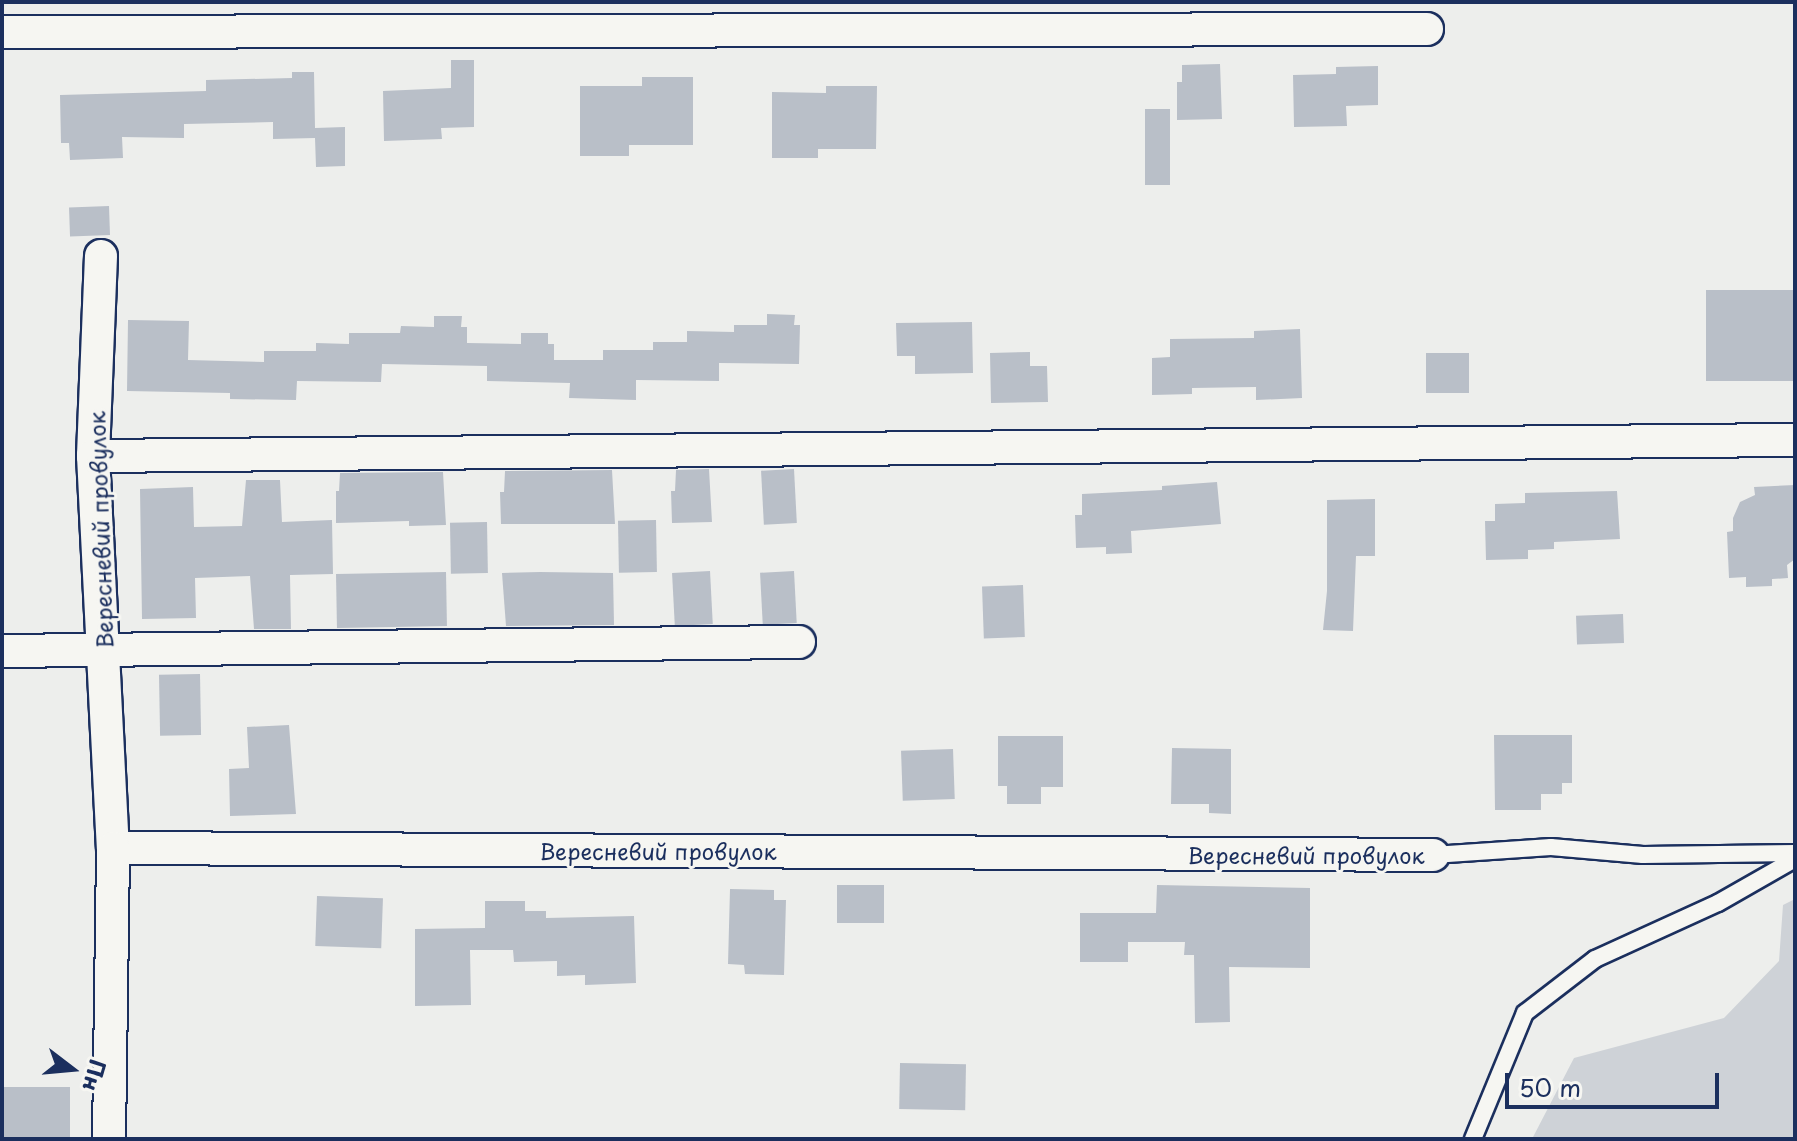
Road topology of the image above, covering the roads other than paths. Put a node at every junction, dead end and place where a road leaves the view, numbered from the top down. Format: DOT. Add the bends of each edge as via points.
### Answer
graph roads {
  1 [pos="1427,29"];
  2 [pos="2,32"];
  3 [pos="101,256"];
  4 [pos="1795,440"];
  5 [pos="93,456"];
  6 [pos="799,642"];
  7 [pos="105,650"];
  8 [pos="2,651"];
  9 [pos="113,848"];
  10 [pos="1795,853"];
  11 [pos="1433,855"];
  12 [pos="1795,859"];
  13 [pos="109,1139"];
  14 [pos="1473,1139"];
  1 -- 2 [label="street"];
  3 -- 5 [label="street, Вересневий провулок"];
  4 -- 5 [label="street"];
  5 -- 7 [label="street, Вересневий провулок"];
  6 -- 7 [label="street"];
  7 -- 8 [label="street"];
  7 -- 9 [label="street, Вересневий провулок"];
  9 -- 11 [label="street, Вересневий провулок"];
  9 -- 13 [label="street"];
  10 -- 11 [label="lane, Вересневий провулок" via="1643,855 1551,847"];
  12 -- 14 [label="lane" via="1718,903 1595,959 1525,1013"];
}
